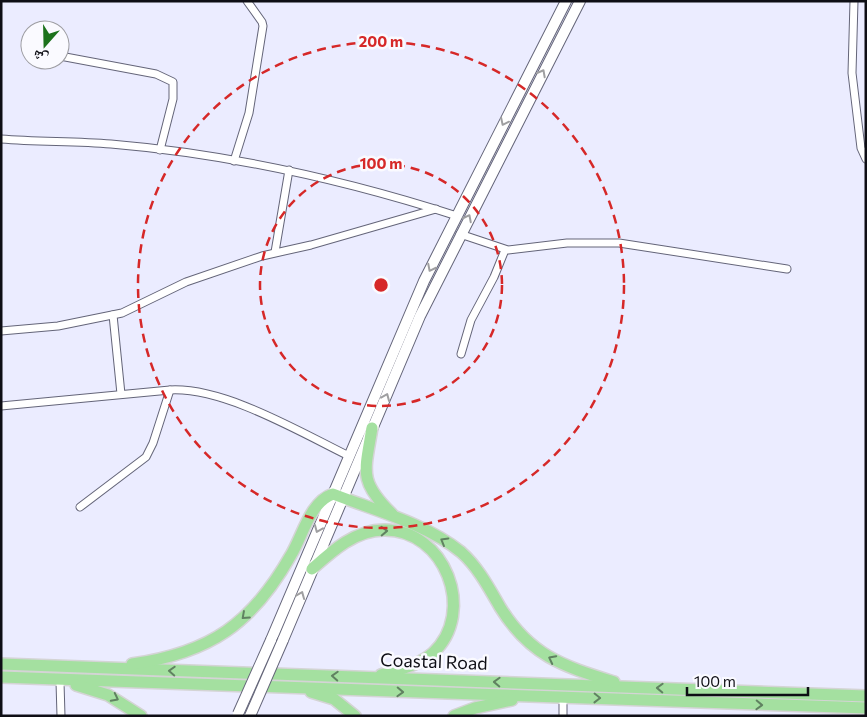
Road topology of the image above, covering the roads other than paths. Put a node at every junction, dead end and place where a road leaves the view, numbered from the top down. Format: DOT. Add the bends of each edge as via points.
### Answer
graph roads {
  1 [pos="247,1"];
  2 [pos="566,1"];
  3 [pos="580,1"];
  4 [pos="854,1"];
  5 [pos="70,58"];
  6 [pos="1,139"];
  7 [pos="160,150"];
  8 [pos="866,159"];
  9 [pos="234,161"];
  10 [pos="289,170"];
  11 [pos="436,209"];
  12 [pos="457,216"];
  13 [pos="460,234"];
  14 [pos="506,250"];
  15 [pos="275,252"];
  16 [pos="787,269"];
  17 [pos="113,315"];
  18 [pos="1,332"];
  19 [pos="461,354"];
  20 [pos="170,390"];
  21 [pos="122,394"];
  22 [pos="1,406"];
  23 [pos="372,428"];
  24 [pos="350,456"];
  25 [pos="338,496"];
  26 [pos="80,507"];
  27 [pos="395,517"];
  28 [pos="312,569"];
  29 [pos="1,664"];
  30 [pos="102,667"];
  31 [pos="1,677"];
  32 [pos="373,678"];
  33 [pos="56,680"];
  34 [pos="284,686"];
  35 [pos="631,687"];
  36 [pos="530,696"];
  37 [pos="866,696"];
  38 [pos="563,698"];
  39 [pos="866,708"];
  40 [pos="238,715"];
  41 [pos="60,716"];
  42 [pos="141,716"];
  43 [pos="250,716"];
  44 [pos="355,716"];
  45 [pos="454,716"];
  46 [pos="563,716"];
  1 -- 9 [label="street" via="263,26 249,113"];
  2 -- 12 [label="main road, one-way"];
  13 -- 3 [label="main road, one-way"];
  4 -- 8 [label="street" via="852,73 861,148"];
  5 -- 7 [label="street" via="156,74 172,82 173,99"];
  6 -- 7 [label="street" via="110,144"];
  7 -- 9 [label="street"];
  9 -- 10 [label="street"];
  10 -- 11 [label="street"];
  10 -- 15 [label="street"];
  11 -- 12 [label="street"];
  11 -- 15 [label="street" via="311,245"];
  12 -- 24 [label="main road, one-way" via="418,296"];
  13 -- 14 [label="street"];
  23 -- 13 [label="main road, one-way"];
  14 -- 16 [label="street" via="567,243 620,243"];
  14 -- 19 [label="street" via="471,320"];
  15 -- 17 [label="street" via="186,282 146,303"];
  17 -- 18 [label="street" via="58,326"];
  17 -- 21 [label="street"];
  20 -- 21 [label="street"];
  20 -- 24 [label="street" via="195,390 246,407"];
  20 -- 26 [label="street" via="146,457"];
  21 -- 22 [label="street"];
  23 -- 25 [label="main road"];
  23 -- 27 [label="highway" via="365,478 379,502"];
  24 -- 25 [label="main road"];
  25 -- 27 [label="highway"];
  25 -- 28 [label="main road"];
  25 -- 30 [label="highway, one-way" via="320,501 271,588 234,626 202,647 172,658"];
  25 -- 40 [label="main road, one-way, bridge"];
  35 -- 27 [label="highway, one-way" via="584,674 545,656 519,633 486,582 461,552"];
  28 -- 32 [label="highway, one-way" via="354,537 383,530 402,532 415,538 443,564 451,582 455,608 440,644 415,665"];
  43 -- 28 [label="main road, one-way, bridge"];
  29 -- 30 [label="highway, Coastal Road"];
  32 -- 30 [label="highway, Coastal Road, one-way"];
  31 -- 33 [label="highway, Coastal Road"];
  35 -- 32 [label="highway, Coastal Road, one-way"];
  33 -- 34 [label="highway, Coastal Road"];
  33 -- 41 [label="street"];
  33 -- 42 [label="highway, one-way" via="108,694"];
  34 -- 36 [label="highway, Coastal Road, one-way"];
  34 -- 44 [label="highway" via="334,699"];
  37 -- 35 [label="highway, Coastal Road, one-way"];
  36 -- 38 [label="highway, Coastal Road"];
  36 -- 45 [label="highway"];
  38 -- 39 [label="highway, Coastal Road, one-way"];
  38 -- 46 [label="street"];
}
